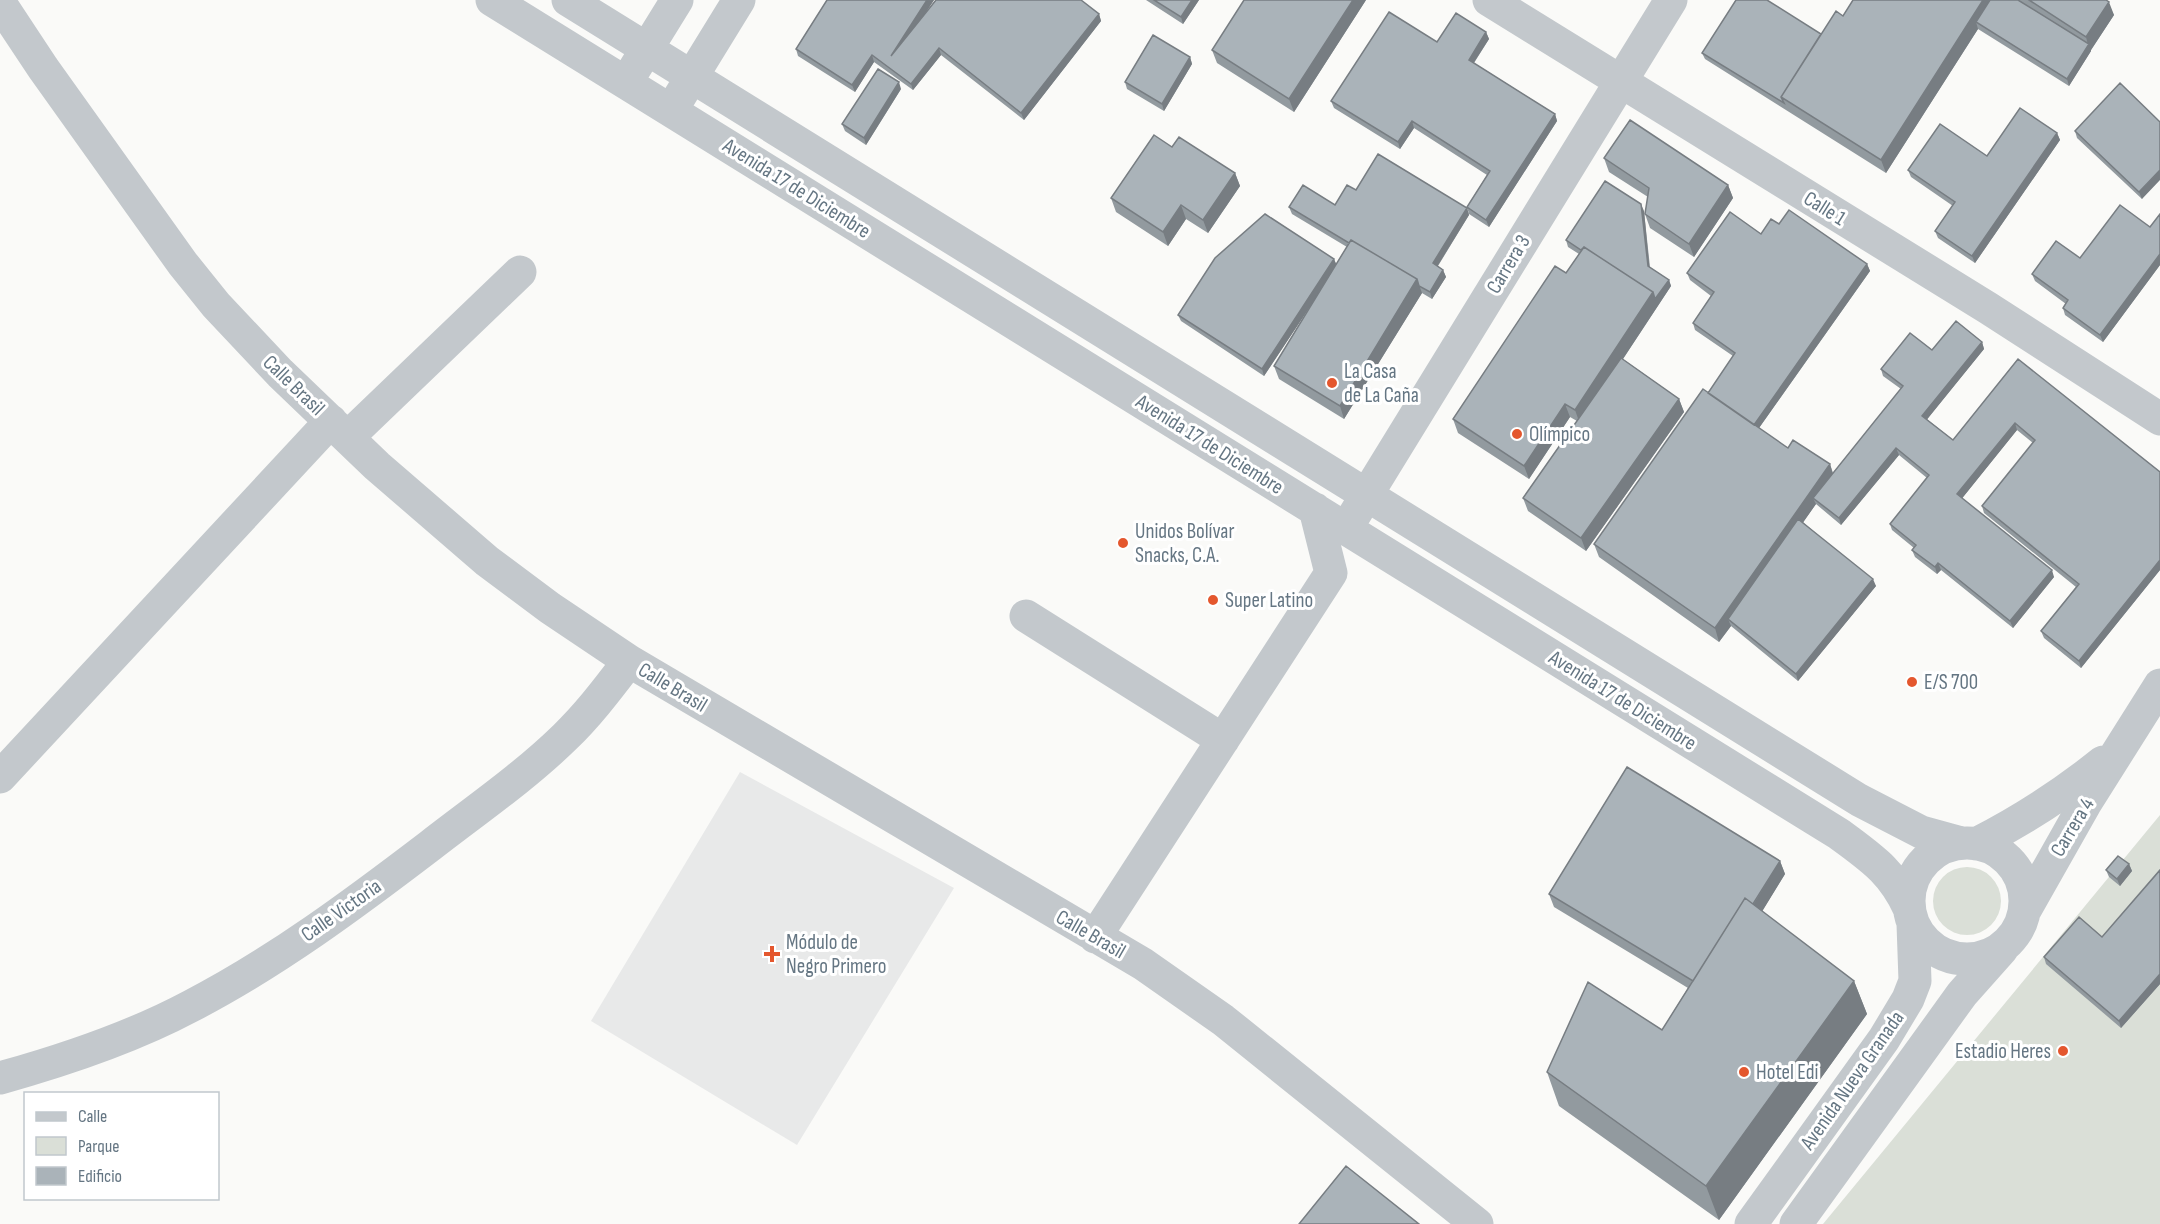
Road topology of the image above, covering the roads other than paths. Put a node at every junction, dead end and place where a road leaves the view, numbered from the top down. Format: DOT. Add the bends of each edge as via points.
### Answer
graph roads {
  1 [pos="492,0"];
  2 [pos="568,0"];
  3 [pos="677,0"];
  4 [pos="739,0"];
  5 [pos="1489,0"];
  6 [pos="1671,0"];
  7 [pos="0,3"];
  8 [pos="647,49"];
  9 [pos="692,77"];
  10 [pos="1621,82"];
  11 [pos="626,83"];
  12 [pos="671,111"];
  13 [pos="520,272"];
  14 [pos="2160,419"];
  15 [pos="339,429"];
  16 [pos="1367,495"];
  17 [pos="1315,509"];
  18 [pos="1346,529"];
  19 [pos="1026,616"];
  20 [pos="629,661"];
  21 [pos="2160,685"];
  22 [pos="2160,717"];
  23 [pos="1223,740"];
  24 [pos="2121,746"];
  25 [pos="0,777"];
  26 [pos="1968,844"];
  27 [pos="2025,910"];
  28 [pos="1911,916"];
  29 [pos="1095,936"];
  30 [pos="2002,949"];
  31 [pos="7,1067"];
  32 [pos="1477,1224"];
  33 [pos="1751,1224"];
  34 [pos="1796,1224"];
  1 -- 11 [label="street, Avenida 17 de Diciembre"];
  2 -- 8 [label="street, Avenida 17 de Diciembre"];
  3 -- 8 [label="street"];
  4 -- 9 [label="street"];
  5 -- 10 [label="street, Calle 1"];
  6 -- 10 [label="street, Carrera 3"];
  7 -- 15 [label="street, Calle Brasil" via="183,264 280,373"];
  8 -- 9 [label="street, Avenida 17 de Diciembre"];
  8 -- 11 [label="street"];
  9 -- 12 [label="street"];
  9 -- 16 [label="street, Avenida 17 de Diciembre"];
  10 -- 14 [label="street, Calle 1"];
  10 -- 16 [label="street, Carrera 3"];
  11 -- 12 [label="street, Avenida 17 de Diciembre"];
  12 -- 17 [label="street, Avenida 17 de Diciembre"];
  13 -- 15 [label="street"];
  15 -- 20 [label="street, Calle Brasil" via="487,561"];
  15 -- 25 [label="street"];
  16 -- 18 [label="street, Carrera 3"];
  16 -- 26 [label="street, Avenida 17 de Diciembre" via="1859,800 1913,829"];
  17 -- 18 [label="street, Avenida 17 de Diciembre"];
  17 -- 23 [label="street" via="1331,573"];
  18 -- 28 [label="street, Avenida 17 de Diciembre" via="1839,834 1889,873"];
  19 -- 23 [label="street"];
  20 -- 29 [label="street, Calle Brasil"];
  20 -- 31 [label="street, Calle Victoria" via="565,738 372,890 281,952 188,1008 120,1038 56,1062"];
  21 -- 24 [label="street, Carrera 4"];
  22 -- 24 [label="street"];
  23 -- 29 [label="street"];
  24 -- 26 [label="street, Carrera 4" via="2055,798 2005,829"];
  24 -- 27 [label="street, Carrera 4"];
  26 -- 27 [label="street" via="1991,847 2014,866 2026,894"];
  26 -- 28 [label="street" via="1946,847 1921,865 1909,893"];
  27 -- 30 [label="street" via="2013,938"];
  28 -- 30 [label="street" via="1920,937 1944,955 1974,960"];
  28 -- 33 [label="street, Avenida Nueva Granada" via="1915,981 1908,999 1884,1039"];
  29 -- 32 [label="street, Calle Brasil" via="1223,1020"];
  30 -- 34 [label="street, Avenida Nueva Granada" via="1962,994"];
}
